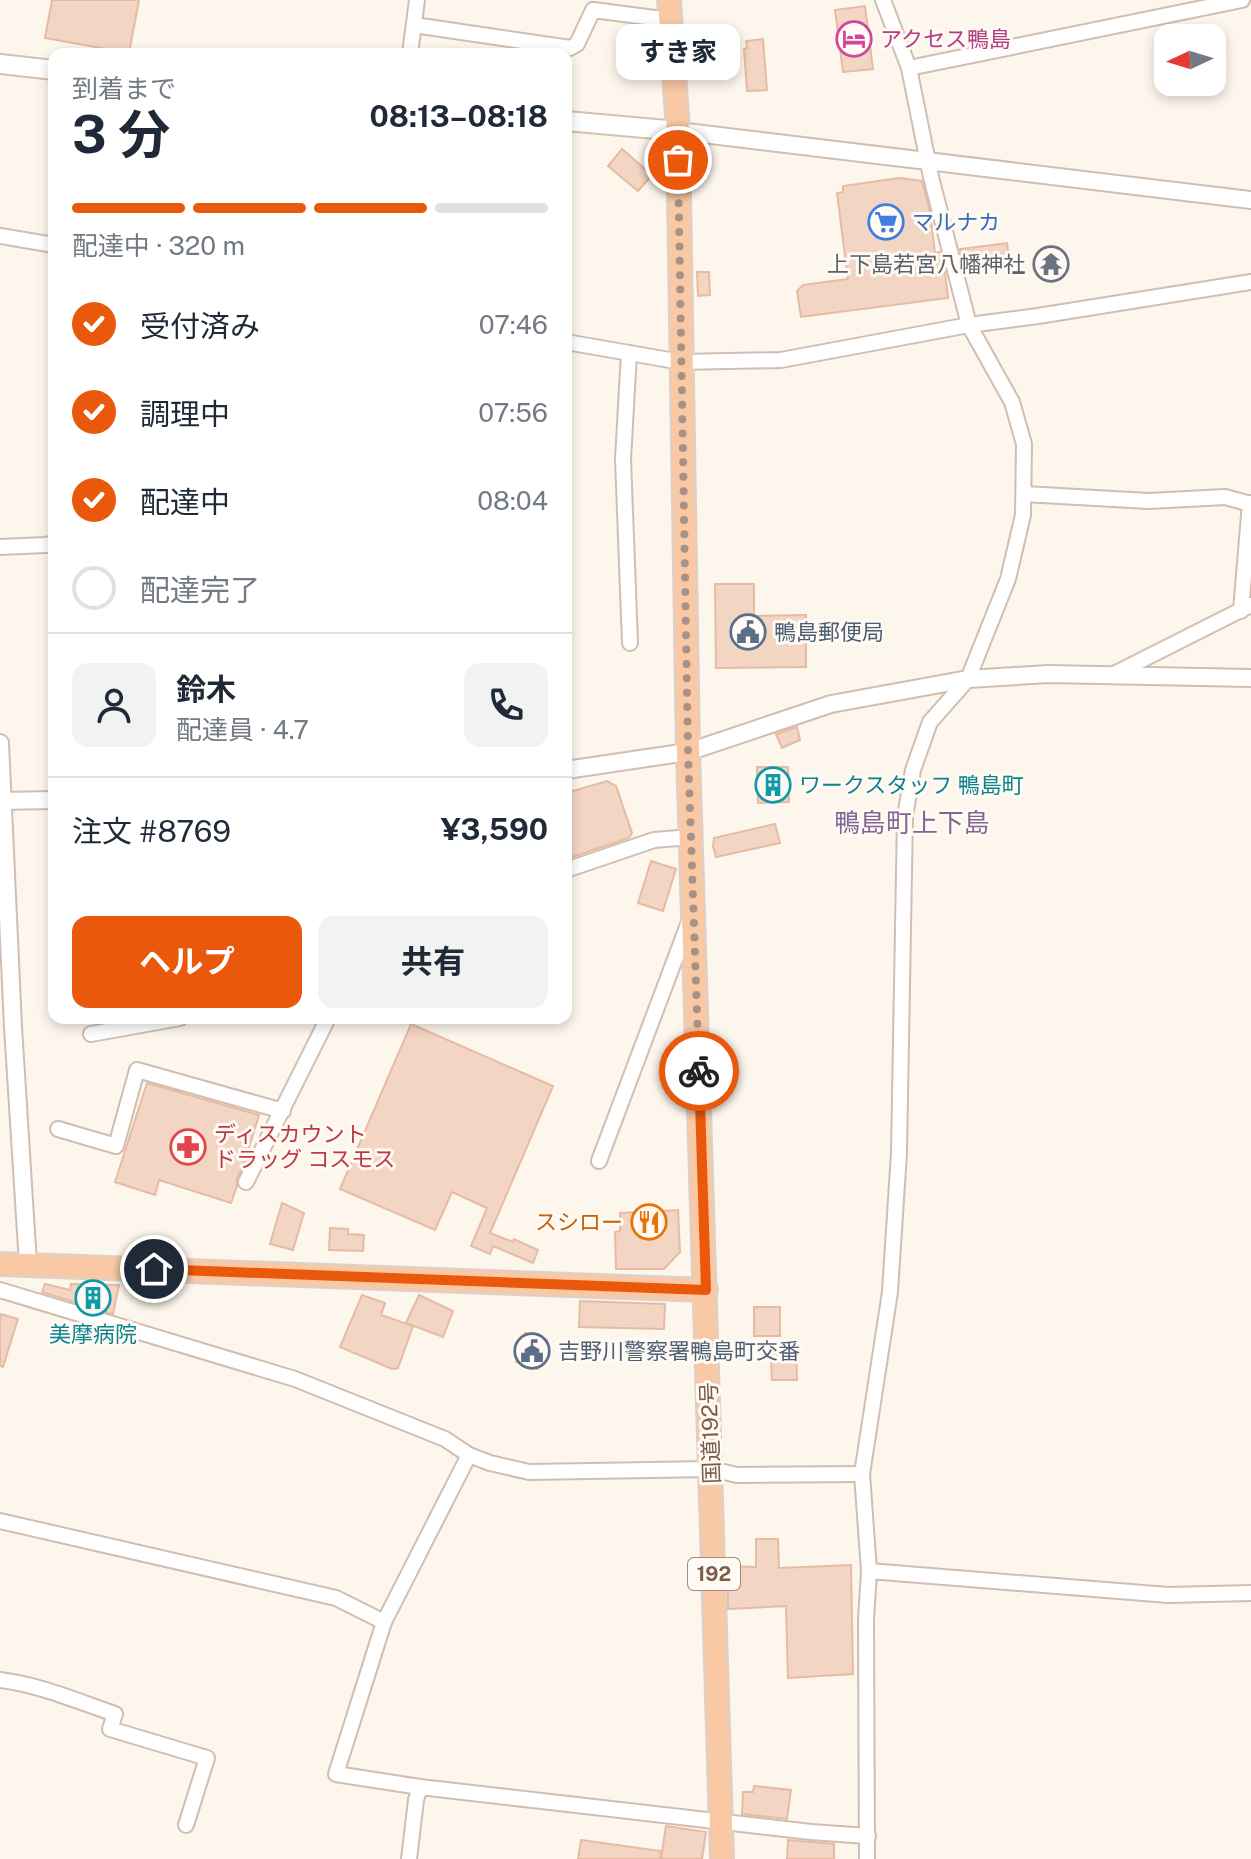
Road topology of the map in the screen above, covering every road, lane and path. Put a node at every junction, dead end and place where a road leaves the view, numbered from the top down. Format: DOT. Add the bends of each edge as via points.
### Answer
graph roads {
  1 [pos="417,0"];
  2 [pos="883,0"];
  3 [pos="1242,0"];
  4 [pos="669,10"];
  5 [pos="414,25"];
  6 [pos="411,48"];
  7 [pos="0,64"];
  8 [pos="909,68"];
  9 [pos="48,69"];
  10 [pos="572,122"];
  11 [pos="678,131"];
  12 [pos="928,161"];
  13 [pos="1251,200"];
  14 [pos="0,236"];
  15 [pos="48,244"];
  16 [pos="1251,282"];
  17 [pos="969,325"];
  18 [pos="572,343"];
  19 [pos="629,353"];
  20 [pos="681,362"];
  21 [pos="1024,494"];
  22 [pos="1250,503"];
  23 [pos="48,544"];
  24 [pos="0,547"];
  25 [pos="1246,608"];
  26 [pos="630,643"];
  27 [pos="1111,675"];
  28 [pos="1251,678"];
  29 [pos="968,679"];
  30 [pos="0,743"];
  31 [pos="688,752"];
  32 [pos="572,769"];
  33 [pos="48,800"];
  34 [pos="2,801"];
  35 [pos="691,837"];
  36 [pos="572,868"];
  37 [pos="694,910"];
  38 [pos="147,1024"];
  39 [pos="325,1024"];
  40 [pos="91,1034"];
  41 [pos="283,1111"];
  42 [pos="58,1129"];
  43 [pos="599,1161"];
  44 [pos="246,1182"];
  45 [pos="0,1264"];
  46 [pos="28,1264"];
  47 [pos="0,1290"];
  48 [pos="706,1290"];
  49 [pos="469,1455"];
  50 [pos="711,1469"];
  51 [pos="862,1474"];
  52 [pos="0,1521"];
  53 [pos="869,1571"];
  54 [pos="1251,1593"];
  55 [pos="384,1622"];
  56 [pos="0,1680"];
  57 [pos="420,1787"];
  58 [pos="721,1822"];
  59 [pos="186,1825"];
  60 [pos="868,1836"];
  61 [pos="409,1859"];
  62 [pos="722,1859"];
  63 [pos="867,1859"];
  1 -- 5 [label="street"];
  2 -- 8 [label="street"];
  3 -- 8 [label="street"];
  4 -- 5 [label="street" via="593,10 570,48"];
  4 -- 11 [label="highway, 国道192号 / 192"];
  5 -- 6 [label="street"];
  7 -- 9 [label="main road"];
  8 -- 12 [label="street"];
  10 -- 11 [label="main road"];
  11 -- 12 [label="street"];
  11 -- 20 [label="highway, 国道192号 / 192"];
  12 -- 13 [label="street"];
  12 -- 17 [label="street"];
  14 -- 15 [label="street"];
  16 -- 17 [label="street"];
  17 -- 20 [label="street" via="781,360"];
  17 -- 21 [label="street" via="1012,402 1024,444"];
  18 -- 19 [label="street"];
  19 -- 20 [label="street"];
  19 -- 26 [label="street" via="623,459"];
  20 -- 31 [label="highway, 国道192号 / 192"];
  21 -- 22 [label="street" via="1149,501 1225,497"];
  21 -- 29 [label="street" via="1008,579"];
  22 -- 25 [label="street"];
  23 -- 24 [label="street"];
  25 -- 27 [label="street"];
  27 -- 28 [label="street"];
  27 -- 29 [label="street"];
  29 -- 31 [label="street" via="831,704"];
  29 -- 51 [label="street" via="930,722 913,770 905,816 899,1153 890,1292"];
  30 -- 34 [label="street"];
  31 -- 32 [label="street"];
  31 -- 35 [label="highway, 国道192号 / 192"];
  33 -- 34 [label="street"];
  34 -- 46 [label="street"];
  35 -- 36 [label="street" via="654,840"];
  35 -- 37 [label="highway, 国道192号 / 192"];
  37 -- 43 [label="street"];
  37 -- 48 [label="highway, 国道192号 / 192"];
  38 -- 40 [label="street"];
  39 -- 41 [label="street"];
  41 -- 42 [label="street" via="137,1070 116,1146"];
  41 -- 44 [label="street"];
  45 -- 46 [label="highway"];
  46 -- 48 [label="highway"];
  47 -- 49 [label="street" via="295,1379 445,1439"];
  48 -- 50 [label="highway, 国道192号 / 192"];
  49 -- 50 [label="street" via="529,1472"];
  49 -- 55 [label="street"];
  50 -- 51 [label="street" via="737,1475"];
  50 -- 58 [label="highway, 国道192号 / 192"];
  51 -- 53 [label="street"];
  52 -- 55 [label="street" via="336,1598"];
  53 -- 54 [label="street" via="1168,1595"];
  53 -- 60 [label="street"];
  55 -- 57 [label="street" via="336,1774"];
  56 -- 59 [label="street" via="115,1714 110,1729 207,1758"];
  57 -- 58 [label="street"];
  57 -- 61 [label="street"];
  58 -- 60 [label="street"];
  58 -- 62 [label="highway, 国道192号 / 192"];
  60 -- 63 [label="street"];
}
